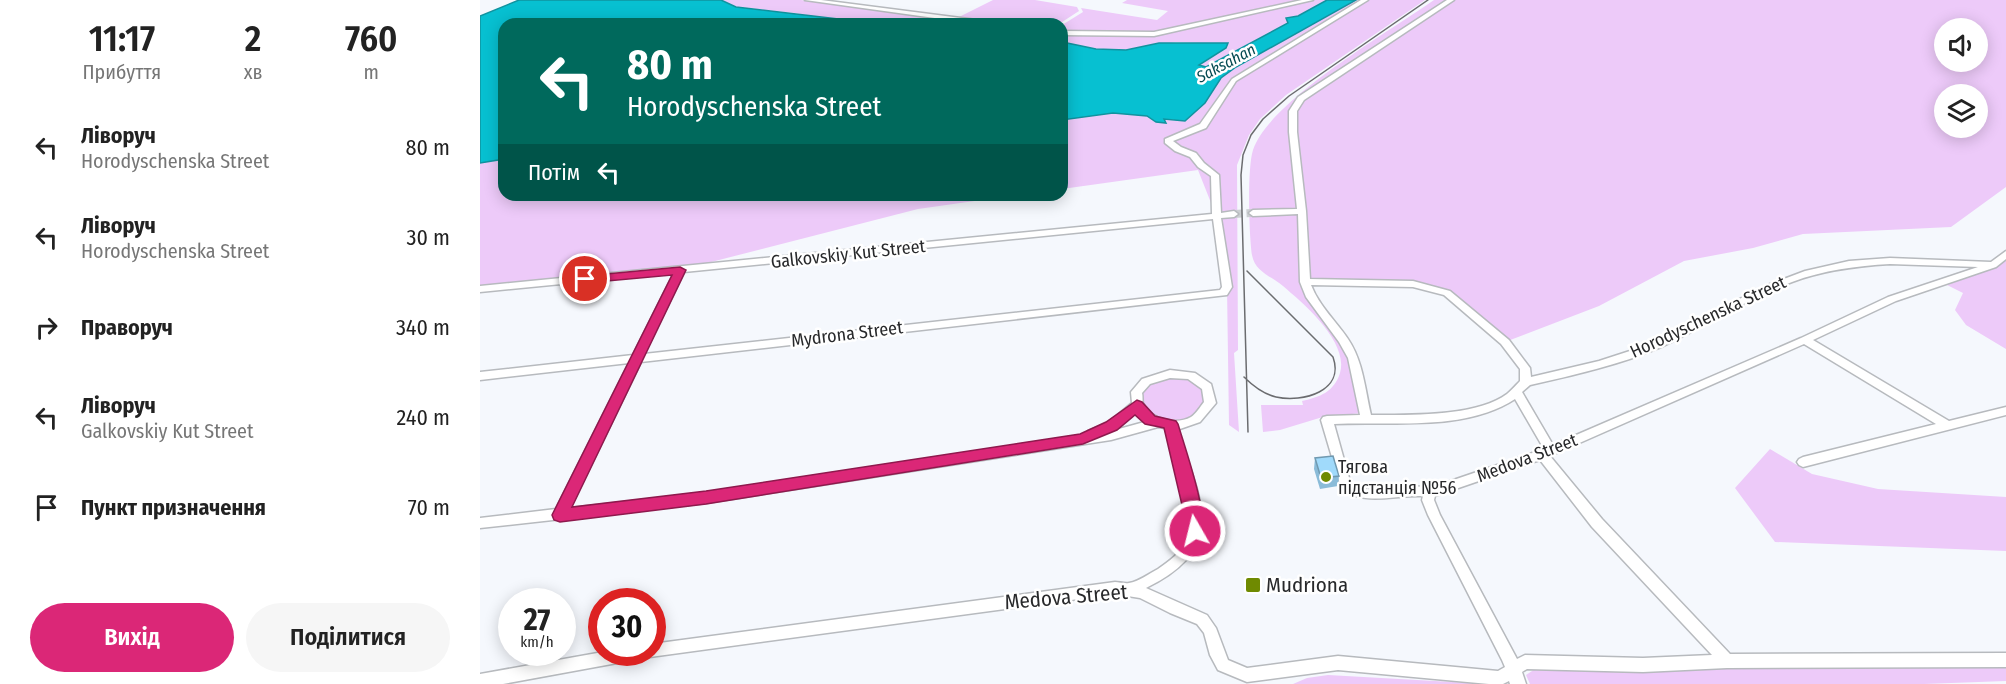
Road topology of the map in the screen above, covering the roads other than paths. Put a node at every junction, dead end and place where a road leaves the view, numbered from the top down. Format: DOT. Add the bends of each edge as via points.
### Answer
graph roads {
  1 [pos="808,0"];
  2 [pos="1311,0"];
  3 [pos="1365,0"];
  4 [pos="1451,0"];
  5 [pos="946,18"];
  6 [pos="1068,33"];
  7 [pos="1302,211"];
  8 [pos="1253,213"];
  9 [pos="1233,214"];
  10 [pos="1217,218"];
  11 [pos="2006,254"];
  12 [pos="1993,265"];
  13 [pos="680,270"];
  14 [pos="1305,282"];
  15 [pos="480,289"];
  16 [pos="1805,340"];
  17 [pos="634,360"];
  18 [pos="480,376"];
  19 [pos="1526,382"];
  20 [pos="1518,394"];
  21 [pos="1137,405"];
  22 [pos="2006,411"];
  23 [pos="1366,417"];
  24 [pos="1163,424"];
  25 [pos="1948,426"];
  26 [pos="1083,439"];
  27 [pos="1546,453"];
  28 [pos="1803,462"];
  29 [pos="1430,494"];
  30 [pos="560,515"];
  31 [pos="480,524"];
  32 [pos="1132,588"];
  33 [pos="666,649"];
  34 [pos="2006,660"];
  35 [pos="588,662"];
  36 [pos="1727,662"];
  37 [pos="1516,678"];
  38 [pos="480,681"];
  1 -- 5 [label="street"];
  2 -- 6 [label="street" via="1154,34"];
  3 -- 10 [label="street" via="1234,80 1203,126 1168,141 1193,155 1215,175"];
  4 -- 7 [label="street" via="1296,104 1293,132"];
  7 -- 8 [label="street"];
  7 -- 14 [label="street"];
  9 -- 10 [label="street, Galkovskiy Kut Street"];
  10 -- 13 [label="street, Galkovskiy Kut Street"];
  10 -- 17 [label="street, Mydrona Street" via="1227,287 1215,296 888,329"];
  11 -- 12 [label="street, Medova Street"];
  12 -- 16 [label="street, Medova Street" via="1892,298"];
  12 -- 19 [label="street, Horodyschenska Street" via="1879,262 1829,268 1748,296 1640,351"];
  13 -- 15 [label="street, Galkovskiy Kut Street"];
  13 -- 17 [label="street"];
  14 -- 19 [label="street" via="1413,284 1447,293 1505,342 1525,368"];
  14 -- 23 [label="street" via="1353,358"];
  16 -- 25 [label="street"];
  16 -- 27 [label="street, Medova Street"];
  17 -- 18 [label="street, Mydrona Street"];
  17 -- 30 [label="street"];
  19 -- 20 [label="street"];
  20 -- 23 [label="street" via="1473,412"];
  20 -- 27 [label="street"];
  21 -- 24 [label="street" via="1142,414"];
  21 -- 24 [label="street" via="1140,390 1155,378 1180,374 1200,380 1210,394 1207,409 1193,420"];
  21 -- 26 [label="street" via="1112,426"];
  22 -- 25 [label="street"];
  23 -- 29 [label="street" via="1327,420 1346,488 1365,495 1412,491"];
  24 -- 26 [label="street"];
  24 -- 32 [label="street" via="1193,507 1195,531 1192,543 1171,566 1156,578"];
  25 -- 28 [label="street"];
  26 -- 30 [label="street" via="706,498"];
  27 -- 29 [label="street, Medova Street"];
  27 -- 36 [label="street" via="1597,523"];
  29 -- 37 [label="street" via="1428,500 1434,515"];
  30 -- 31 [label="street"];
  32 -- 33 [label="street, Medova Street" via="1044,596"];
  32 -- 37 [label="street, Medova Street" via="1200,618 1207,625 1223,665 1247,675 1338,663"];
  34 -- 36 [label="street, Medova Street"];
  35 -- 38 [label="street"];
  36 -- 37 [label="street, Medova Street" via="1525,662"];
}
